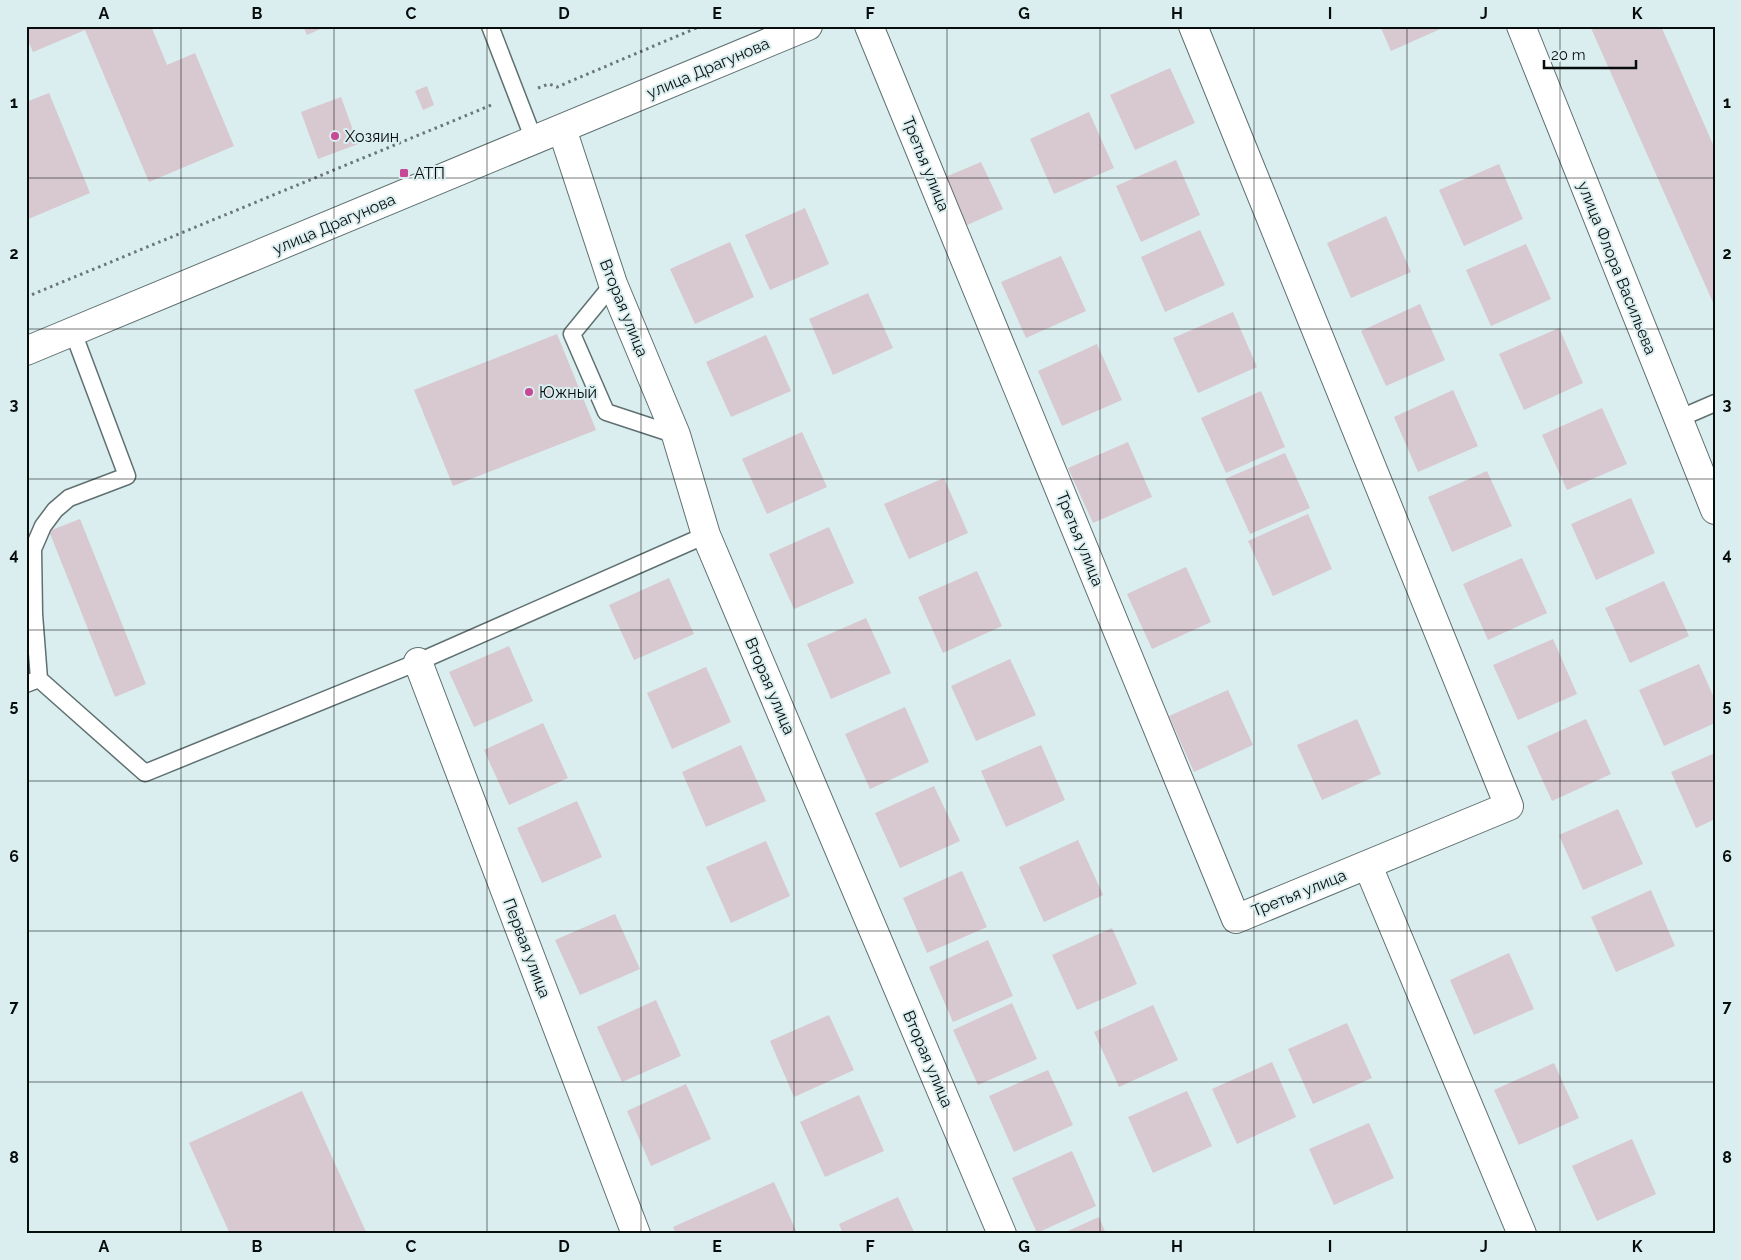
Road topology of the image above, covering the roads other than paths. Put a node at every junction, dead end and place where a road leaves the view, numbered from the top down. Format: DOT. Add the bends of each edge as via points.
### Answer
graph roads {
  1 [pos="490,26"];
  2 [pos="808,26"];
  3 [pos="869,26"];
  4 [pos="1192,26"];
  5 [pos="1520,26"];
  6 [pos="562,128"];
  7 [pos="534,140"];
  8 [pos="613,284"];
  9 [pos="73,332"];
  10 [pos="26,351"];
  11 [pos="1715,403"];
  12 [pos="1678,419"];
  13 [pos="676,435"];
  14 [pos="1715,510"];
  15 [pos="706,535"];
  16 [pos="418,662"];
  17 [pos="32,682"];
  18 [pos="1368,866"];
  19 [pos="636,1234"];
  20 [pos="1002,1234"];
  21 [pos="1522,1234"];
  1 -- 7 [label="lane"];
  2 -- 6 [label="street, улица Драгунова"];
  3 -- 18 [label="street, Третья улица" via="1236,919"];
  4 -- 18 [label="street, Третья улица" via="1509,806"];
  5 -- 12 [label="street, улица Флора Васильева"];
  6 -- 7 [label="street, улица Драгунова"];
  6 -- 8 [label="street, Вторая улица"];
  7 -- 9 [label="street, улица Драгунова"];
  8 -- 13 [label="street, Вторая улица"];
  8 -- 13 [label="lane" via="572,334 606,412"];
  9 -- 10 [label="street, улица Драгунова"];
  9 -- 17 [label="lane" via="127,476 69,498 43,526 33,549"];
  11 -- 12 [label="lane"];
  12 -- 14 [label="street, улица Флора Васильева"];
  13 -- 15 [label="street, Вторая улица"];
  15 -- 16 [label="lane"];
  15 -- 20 [label="street, Вторая улица"];
  16 -- 17 [label="lane" via="145,773"];
  16 -- 19 [label="street, Первая улица"];
  18 -- 21 [label="street, Третья улица"];
}
